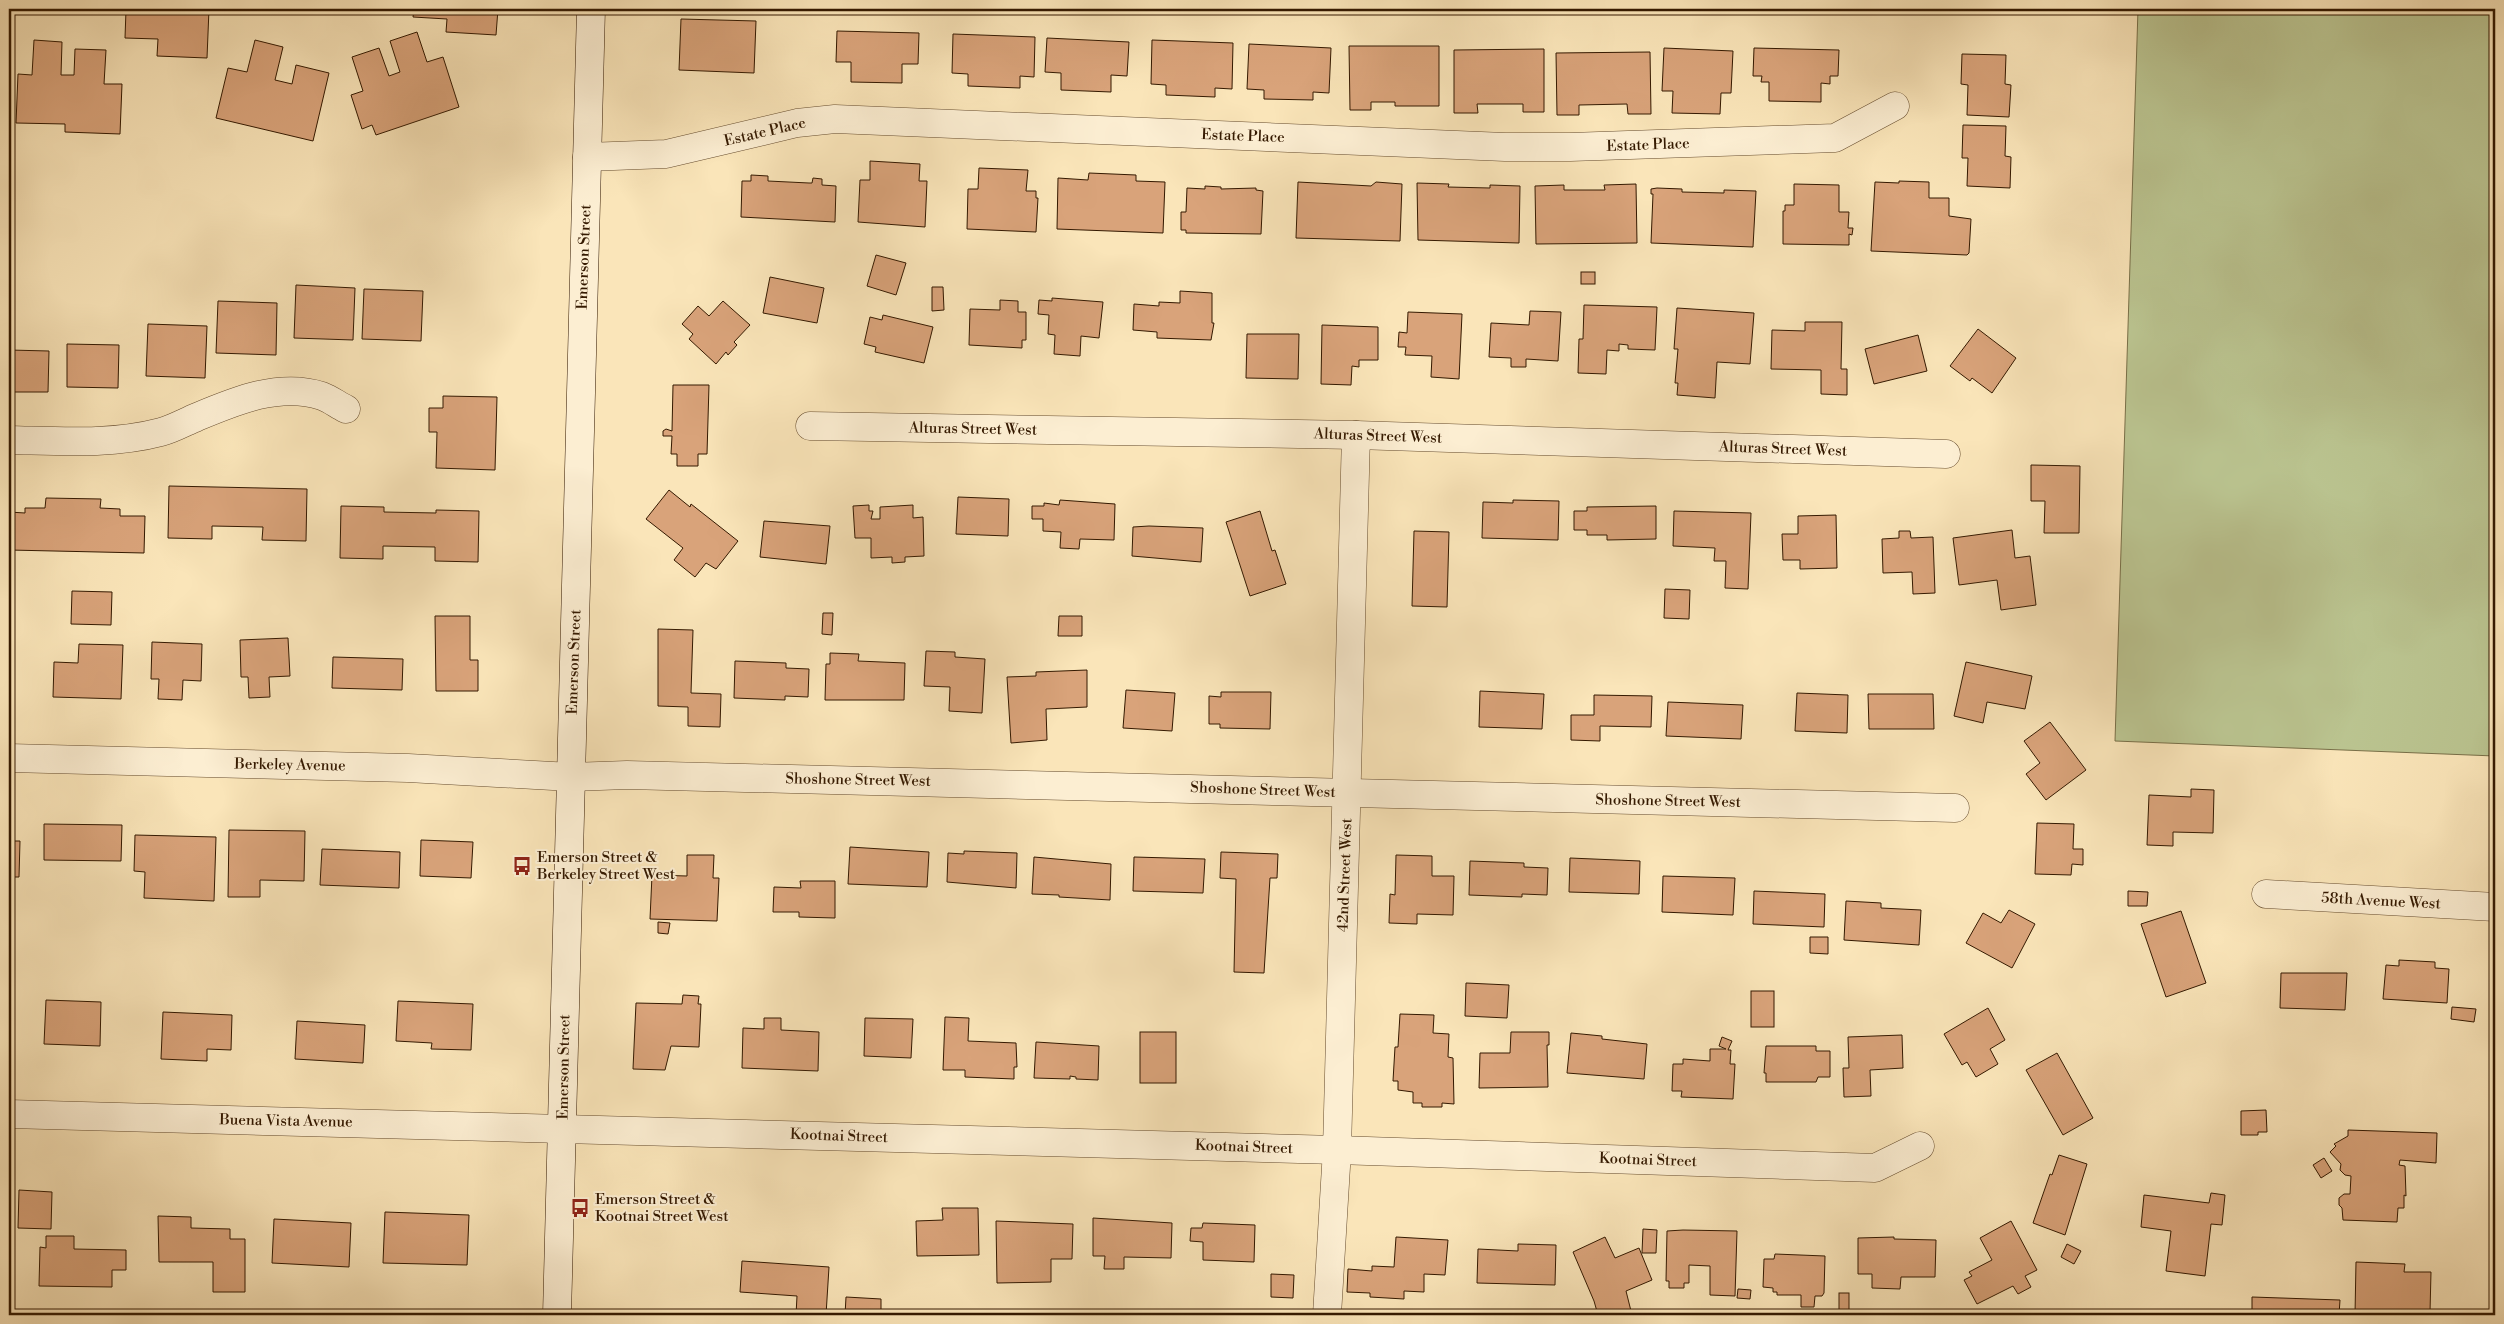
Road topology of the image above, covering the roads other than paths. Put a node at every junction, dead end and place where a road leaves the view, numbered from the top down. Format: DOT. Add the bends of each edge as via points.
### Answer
graph roads {
  1 [pos="591,9"];
  2 [pos="1894,106"];
  3 [pos="587,157"];
  4 [pos="346,409"];
  5 [pos="810,426"];
  6 [pos="1356,435"];
  7 [pos="9,440"];
  8 [pos="1946,454"];
  9 [pos="9,758"];
  10 [pos="571,776"];
  11 [pos="1348,792"];
  12 [pos="1955,808"];
  13 [pos="2266,894"];
  14 [pos="2495,907"];
  15 [pos="9,1114"];
  16 [pos="562,1128"];
  17 [pos="1920,1146"];
  18 [pos="1337,1150"];
  19 [pos="557,1315"];
  20 [pos="1327,1315"];
  1 -- 3 [label="street, Emerson Street"];
  2 -- 3 [label="street, Estate Place" via="1835,138 1505,147 835,119 796,123 666,154"];
  3 -- 10 [label="street, Emerson Street"];
  4 -- 7 [label="street" via="322,396 272,393 228,404 162,432 108,440"];
  5 -- 6 [label="street, Alturas Street West"];
  6 -- 8 [label="street, Alturas Street West"];
  6 -- 11 [label="street, 42nd Street West"];
  9 -- 10 [label="street, Berkeley Avenue" via="408,768"];
  10 -- 11 [label="street, Shoshone Street West"];
  10 -- 16 [label="street, Emerson Street"];
  11 -- 12 [label="street, Shoshone Street West"];
  11 -- 18 [label="street, 42nd Street West"];
  13 -- 14 [label="street, 58th Avenue West"];
  15 -- 16 [label="street, Buena Vista Avenue"];
  16 -- 18 [label="street, Kootnai Street"];
  16 -- 19 [label="street, Emerson Street"];
  17 -- 18 [label="street, Kootnai Street" via="1875,1168"];
  18 -- 20 [label="street, 42nd Street West"];
}
